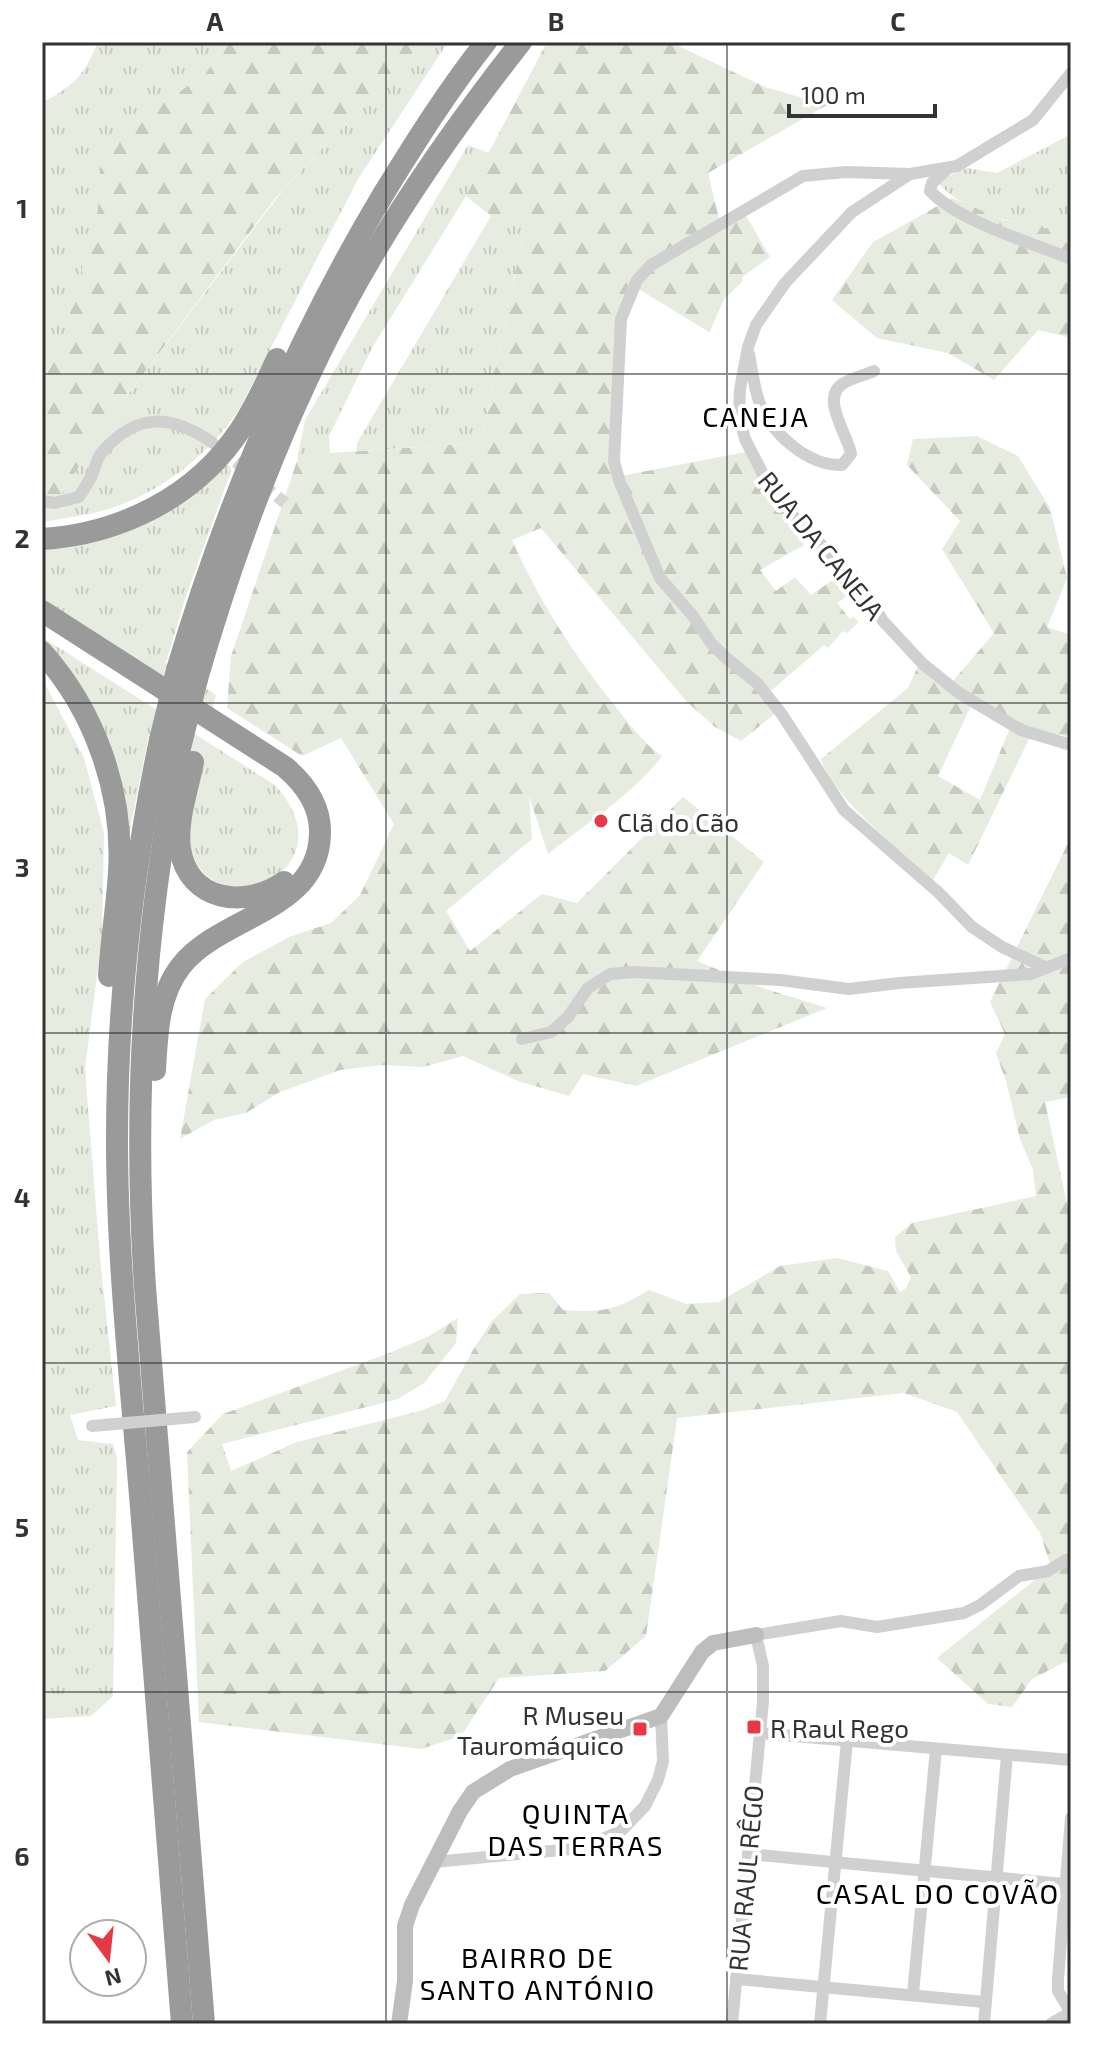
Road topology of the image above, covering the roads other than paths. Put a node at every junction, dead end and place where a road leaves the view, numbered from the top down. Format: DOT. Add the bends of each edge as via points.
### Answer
graph roads {
  1 [pos="478,42"];
  2 [pos="486,42"];
  3 [pos="521,42"];
  4 [pos="1071,73"];
  5 [pos="950,167"];
  6 [pos="910,174"];
  7 [pos="1071,259"];
  8 [pos="748,347"];
  9 [pos="874,371"];
  10 [pos="213,443"];
  11 [pos="42,501"];
  12 [pos="42,539"];
  13 [pos="42,611"];
  14 [pos="42,627"];
  15 [pos="42,652"];
  16 [pos="194,680"];
  17 [pos="1071,745"];
  18 [pos="177,751"];
  19 [pos="1071,958"];
  20 [pos="1045,967"];
  21 [pos="522,1039"];
  22 [pos="124,1298"];
  23 [pos="195,1417"];
  24 [pos="92,1426"];
  25 [pos="156,1429"];
  26 [pos="153,1529"];
  27 [pos="1066,1560"];
  28 [pos="756,1635"];
  29 [pos="661,1716"];
  30 [pos="759,1733"];
  31 [pos="847,1741"];
  32 [pos="936,1749"];
  33 [pos="1007,1755"];
  34 [pos="1071,1760"];
  35 [pos="1071,1818"];
  36 [pos="748,1854"];
  37 [pos="434,1862"];
  38 [pos="836,1862"];
  39 [pos="925,1871"];
  40 [pos="996,1878"];
  41 [pos="1064,1884"];
  42 [pos="736,1979"];
  43 [pos="823,1986"];
  44 [pos="913,1994"];
  45 [pos="984,2002"];
  46 [pos="1071,2012"];
  47 [pos="182,2024"];
  48 [pos="204,2024"];
  49 [pos="399,2024"];
  50 [pos="732,2024"];
  51 [pos="820,2024"];
  52 [pos="984,2024"];
  53 [pos="1051,2024"];
  1 -- 12 [label="highway" via="418,118 298,317 249,416 219,457 186,487 128,521"];
  2 -- 16 [label="highway" via="404,161 296,352 230,506"];
  3 -- 16 [label="highway" via="436,157 365,268 308,377 269,465"];
  4 -- 5 [label="street, RUA DA CANEJA" via="1033,120"];
  5 -- 6 [label="street, RUA DA CANEJA"];
  5 -- 7 [label="street" via="932,183 935,196 969,218"];
  6 -- 8 [label="street, RUA DA CANEJA" via="852,212 785,283 756,325"];
  6 -- 20 [label="street" via="803,176 651,265 637,280 621,319 614,461 660,578 718,650 757,683 781,713 844,810 972,927"];
  8 -- 9 [label="street" via="759,402 769,422 812,459 832,466 842,465 851,454 833,399 835,389"];
  8 -- 17 [label="street, RUA DA CANEJA" via="739,416 770,488 789,512 857,581 883,621 923,664 1021,730"];
  10 -- 11 [label="street" via="166,420 134,426 101,454 79,497"];
  13 -- 25 [label="highway" via="285,767 306,788 318,813 317,853 304,880 281,900 204,942 176,973 162,1005 150,1201"];
  14 -- 18 [label="highway" via="291,790 306,820 306,847 295,871 274,889 233,899 192,877 180,837"];
  15 -- 22 [label="highway" via="91,727 117,818 119,872 109,973 107,1087"];
  16 -- 18 [label="highway, bridge"];
  16 -- 18 [label="highway"];
  18 -- 22 [label="highway" via="137,861 121,1008 117,1137"];
  18 -- 25 [label="highway" via="153,900 140,1066 140,1208"];
  19 -- 20 [label="street"];
  20 -- 21 [label="street" via="1031,974 849,989 780,980 610,974 588,988 551,1032"];
  22 -- 26 [label="highway"];
  23 -- 24 [label="street, bridge"];
  25 -- 26 [label="highway"];
  26 -- 47 [label="highway"];
  26 -- 48 [label="highway"];
  27 -- 28 [label="street" via="1048,1571 1019,1576 964,1613 877,1627 841,1621"];
  28 -- 29 [label="street" via="713,1643 702,1652"];
  28 -- 30 [label="street, RUA RAUL RÊGO" via="763,1666"];
  29 -- 37 [label="street" via="544,1755 486,1782 460,1811"];
  29 -- 37 [label="street" via="663,1761 658,1780 645,1806 621,1831 582,1848"];
  30 -- 31 [label="street"];
  30 -- 36 [label="street, RUA RAUL RÊGO"];
  31 -- 32 [label="street"];
  31 -- 38 [label="street"];
  32 -- 33 [label="street"];
  32 -- 39 [label="street"];
  33 -- 34 [label="street"];
  33 -- 40 [label="street"];
  35 -- 41 [label="street"];
  36 -- 38 [label="street"];
  36 -- 42 [label="street, RUA RAUL RÊGO"];
  37 -- 49 [label="street" via="405,1926"];
  38 -- 39 [label="street"];
  38 -- 43 [label="street"];
  39 -- 40 [label="street"];
  39 -- 44 [label="street"];
  40 -- 41 [label="street"];
  40 -- 45 [label="street"];
  41 -- 46 [label="street" via="1058,1991"];
  42 -- 43 [label="street"];
  42 -- 50 [label="street, RUA RAUL RÊGO"];
  43 -- 44 [label="street"];
  43 -- 51 [label="street"];
  44 -- 45 [label="street"];
  45 -- 52 [label="street"];
  46 -- 53 [label="street"];
}
